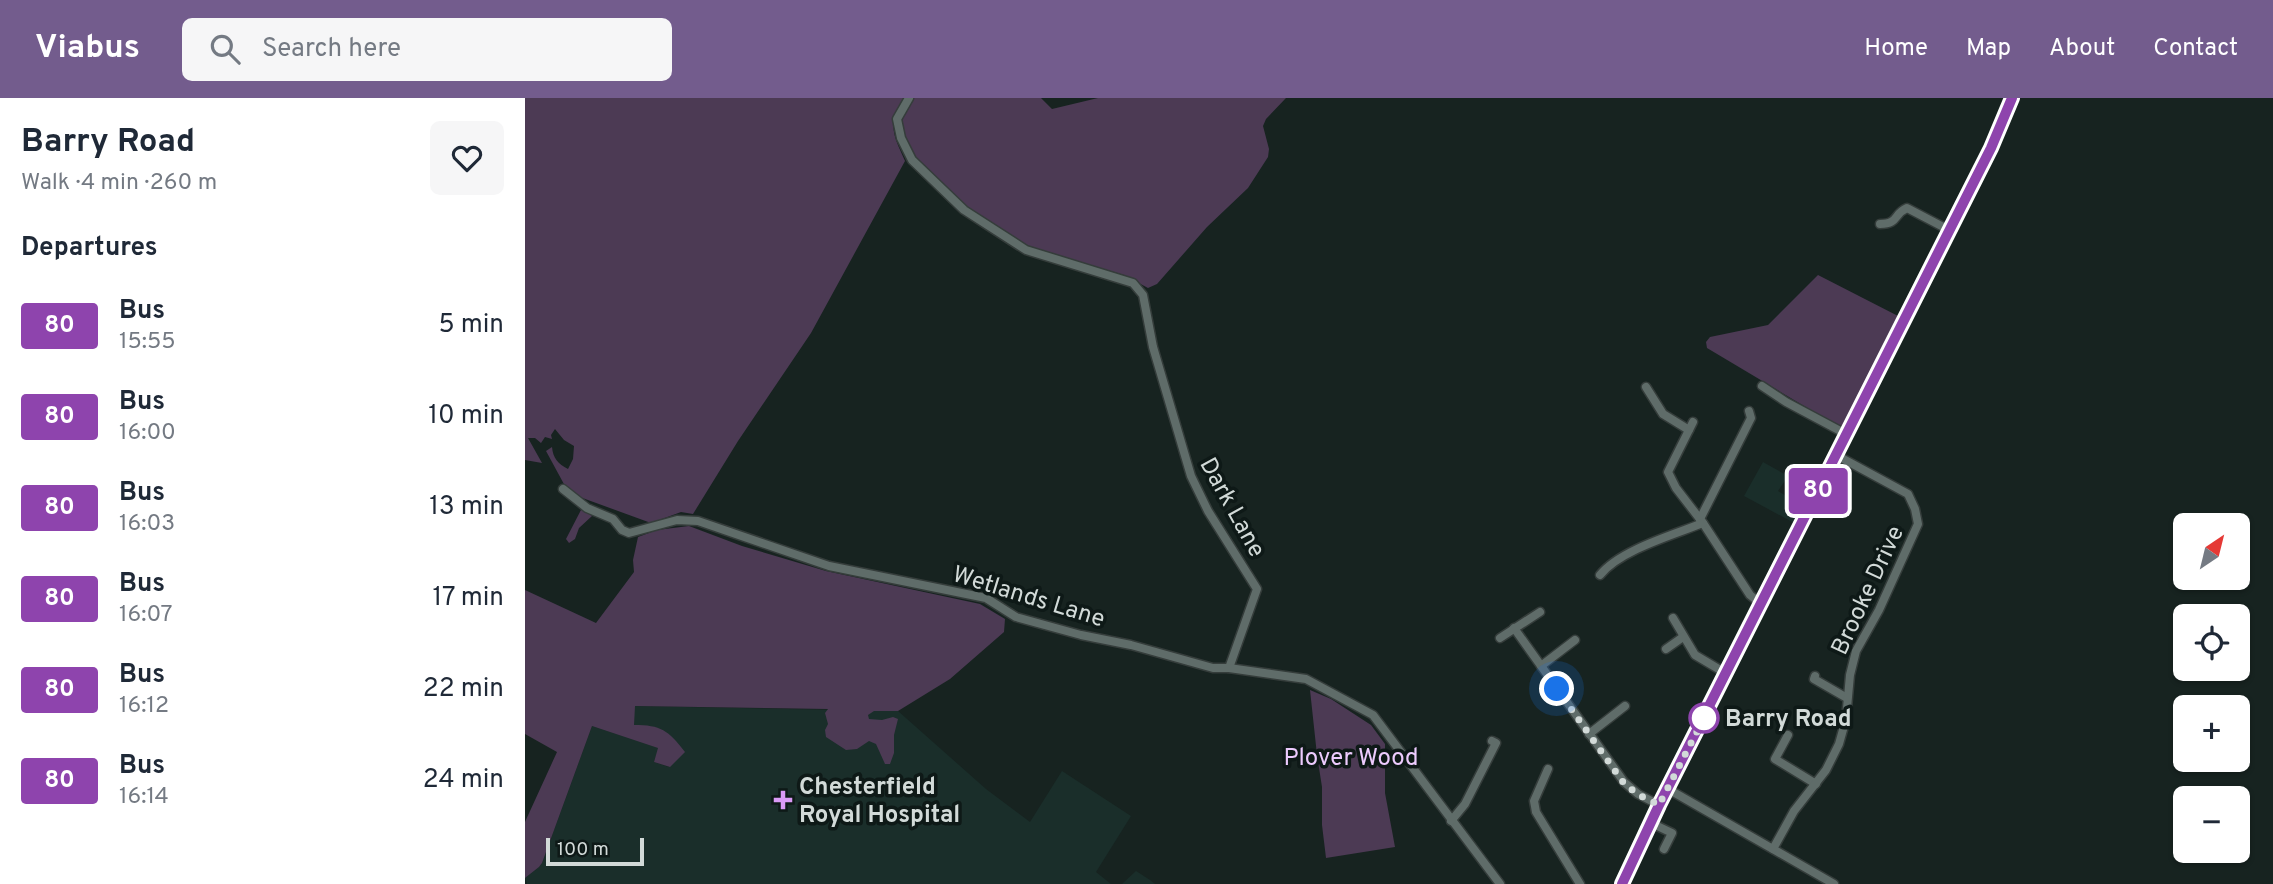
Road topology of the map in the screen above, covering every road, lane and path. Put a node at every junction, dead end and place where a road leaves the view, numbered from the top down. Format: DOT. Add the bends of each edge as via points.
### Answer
graph roads {
  1 [pos="909,98"];
  2 [pos="2012,98"];
  3 [pos="1880,224"];
  4 [pos="1949,230"];
  5 [pos="1762,386"];
  6 [pos="1646,387"];
  7 [pos="1749,411"];
  8 [pos="1846,434"];
  9 [pos="1836,455"];
  10 [pos="563,489"];
  11 [pos="1702,521"];
  12 [pos="1601,575"];
  13 [pos="1761,604"];
  14 [pos="1540,612"];
  15 [pos="1673,618"];
  16 [pos="1514,628"];
  17 [pos="1683,637"];
  18 [pos="1500,638"];
  19 [pos="1575,640"];
  20 [pos="1666,649"];
  21 [pos="1541,666"];
  22 [pos="1229,668"];
  23 [pos="1727,674"];
  24 [pos="1815,676"];
  25 [pos="1847,698"];
  26 [pos="1625,706"];
  27 [pos="1590,734"];
  28 [pos="1788,735"];
  29 [pos="1492,741"];
  30 [pos="1548,769"];
  31 [pos="1815,784"];
  32 [pos="1668,789"];
  33 [pos="1659,805"];
  34 [pos="1451,821"];
  35 [pos="1651,823"];
  36 [pos="1664,849"];
  37 [pos="1773,849"];
  38 [pos="1500,884"];
  39 [pos="1580,884"];
  40 [pos="1622,884"];
  41 [pos="1834,884"];
  1 -- 22 [label="street, Dark Lane" via="897,119 901,138 912,160 964,210 1026,250 1133,284 1143,295 1153,347 1191,476 1257,589"];
  2 -- 4 [label="street"];
  3 -- 4 [label="street" via="1889,224 1907,208"];
  4 -- 8 [label="street"];
  5 -- 8 [label="street"];
  6 -- 11 [label="street" via="1663,414 1691,426 1668,472"];
  7 -- 11 [label="street" via="1751,418"];
  8 -- 9 [label="street"];
  9 -- 13 [label="street"];
  9 -- 25 [label="street, Brooke Drive" via="1908,494 1919,524 1856,651"];
  10 -- 22 [label="street, Wetlands Lane" via="587,508 614,519 628,533 677,520 698,521 829,566 986,598 1016,617 1213,668"];
  11 -- 12 [label="street" via="1622,556"];
  11 -- 13 [label="street" via="1750,595"];
  13 -- 23 [label="street"];
  14 -- 16 [label="street"];
  15 -- 17 [label="street"];
  16 -- 18 [label="street"];
  16 -- 21 [label="street"];
  17 -- 20 [label="street"];
  17 -- 23 [label="street" via="1700,659"];
  19 -- 21 [label="street"];
  21 -- 27 [label="street"];
  22 -- 34 [label="street, Wetlands Lane" via="1306,679 1373,715"];
  23 -- 32 [label="street"];
  24 -- 25 [label="street"];
  25 -- 31 [label="street, Brooke Drive" via="1839,744"];
  26 -- 27 [label="street"];
  27 -- 33 [label="street" via="1623,782"];
  28 -- 31 [label="street" via="1775,760"];
  29 -- 34 [label="street" via="1496,743 1465,804"];
  30 -- 39 [label="street" via="1534,801 1536,812"];
  31 -- 37 [label="street, Brooke Drive"];
  32 -- 33 [label="street"];
  32 -- 37 [label="street"];
  33 -- 35 [label="street"];
  34 -- 38 [label="street, Wetlands Lane"];
  35 -- 36 [label="street" via="1672,833"];
  35 -- 40 [label="street"];
  37 -- 41 [label="street"];
}
